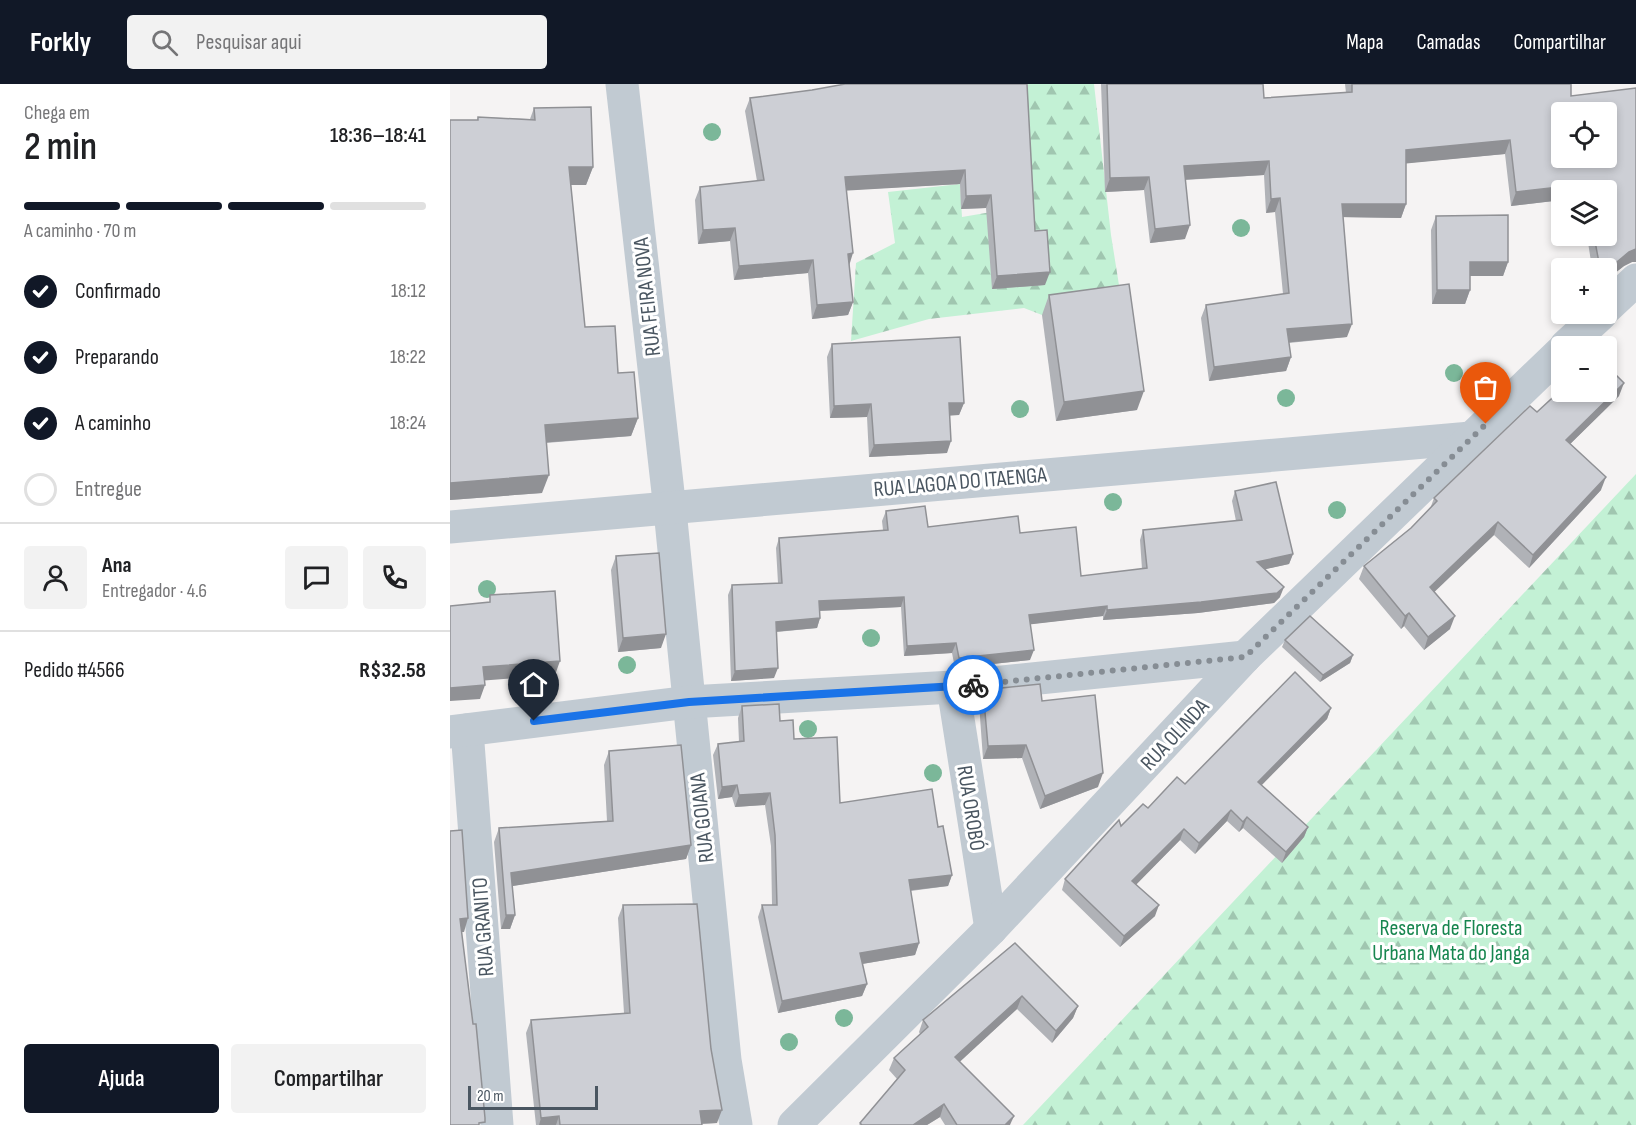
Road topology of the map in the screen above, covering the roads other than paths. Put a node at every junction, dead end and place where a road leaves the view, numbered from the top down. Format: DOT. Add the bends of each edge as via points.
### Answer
graph roads {
  1 [pos="622,84"];
  2 [pos="1636,280"];
  3 [pos="1617,298"];
  4 [pos="1590,324"];
  5 [pos="1577,336"];
  6 [pos="1551,362"];
  7 [pos="1471,438"];
  8 [pos="670,510"];
  9 [pos="450,528"];
  10 [pos="1245,657"];
  11 [pos="953,687"];
  12 [pos="689,702"];
  13 [pos="459,731"];
  14 [pos="991,929"];
  15 [pos="497,1125"];
  16 [pos="736,1125"];
  17 [pos="794,1125"];
  1 -- 8 [label="street, RUA FEIRA NOVA"];
  2 -- 3 [label="street"];
  4 -- 5 [label="street"];
  6 -- 7 [label="street, RUA OLINDA"];
  7 -- 8 [label="street, RUA LAGOA DO ITAENGA" via="863,489"];
  7 -- 10 [label="street, RUA OLINDA"];
  8 -- 9 [label="street, RUA LAGOA DO ITAENGA"];
  8 -- 12 [label="street, RUA GOIANA"];
  10 -- 11 [label="street"];
  10 -- 14 [label="street, RUA OLINDA"];
  11 -- 12 [label="street"];
  11 -- 14 [label="street, RUA OROBÓ"];
  12 -- 13 [label="street"];
  12 -- 16 [label="street, RUA GOIANA" via="725,1060"];
  13 -- 15 [label="street, RUA GRANITO"];
  14 -- 17 [label="street, RUA OLINDA"];
}
